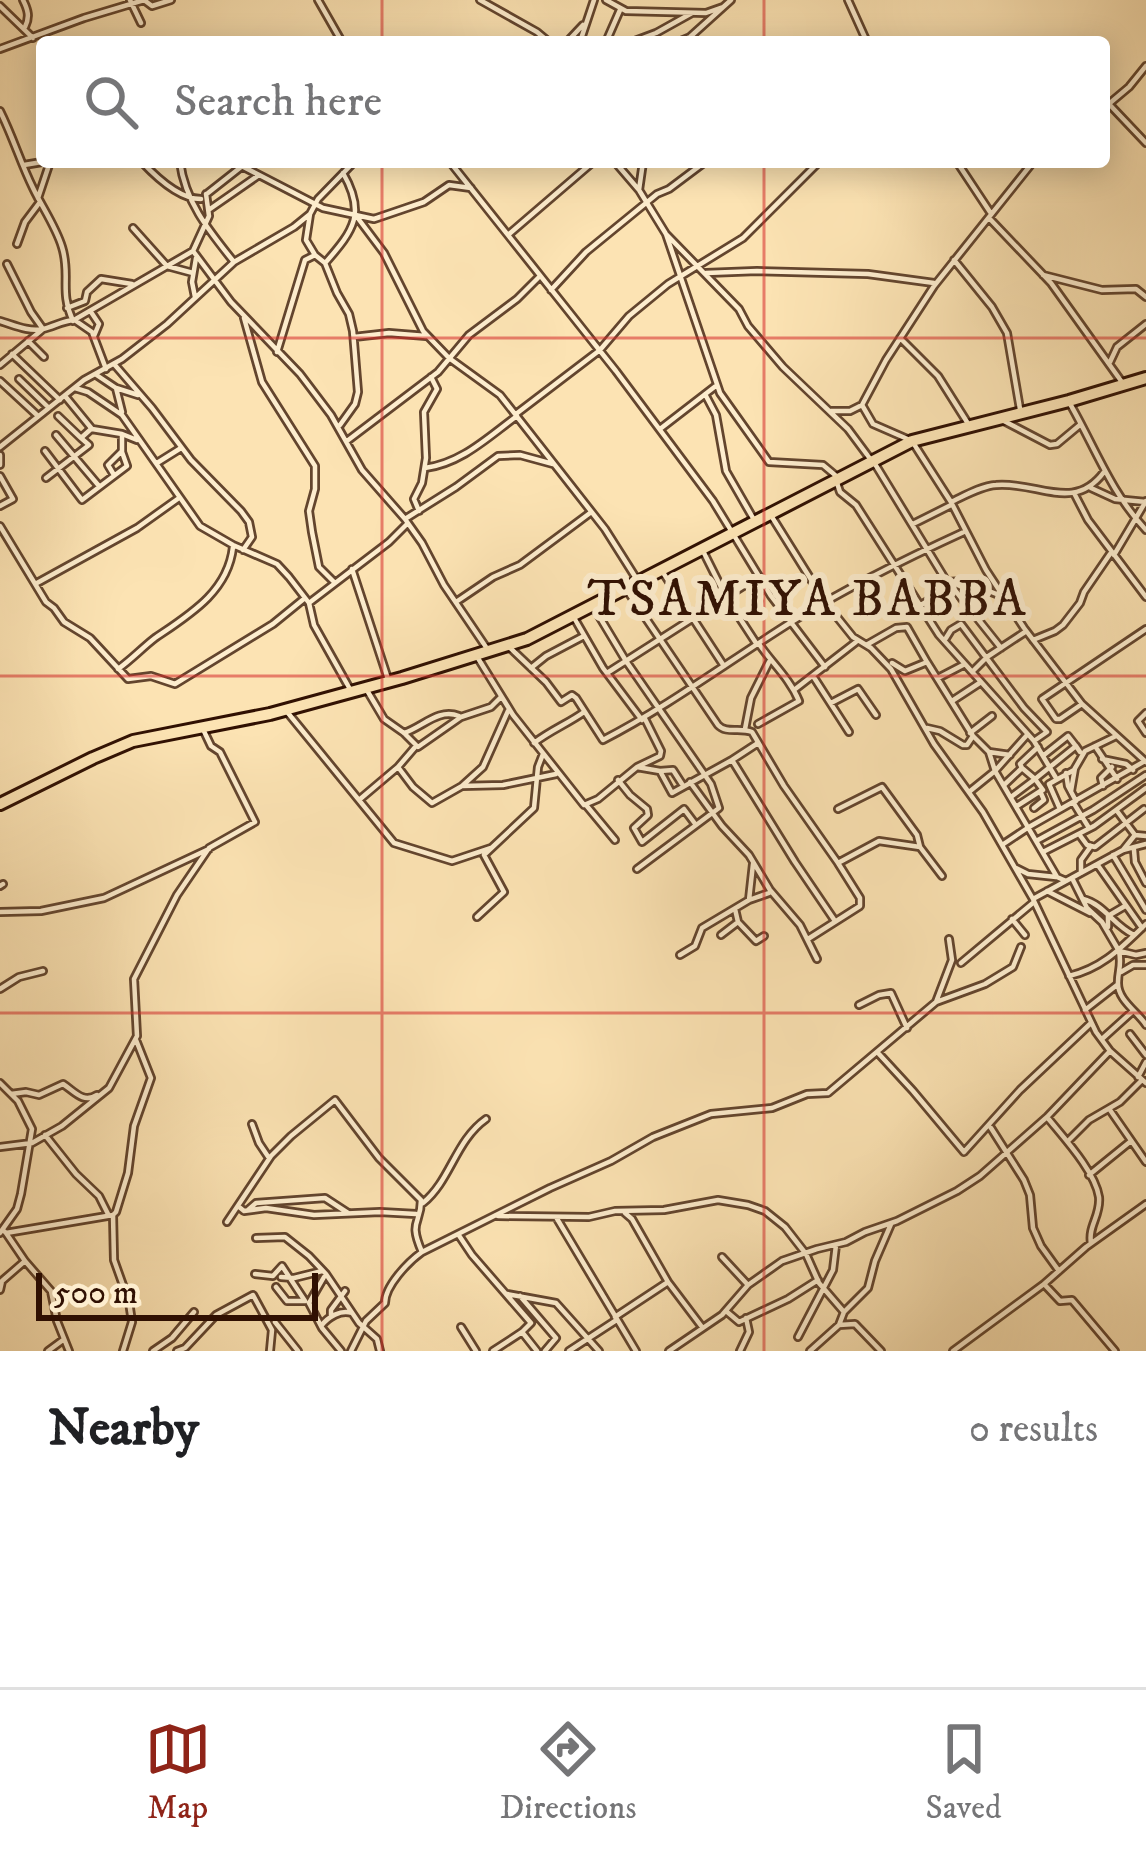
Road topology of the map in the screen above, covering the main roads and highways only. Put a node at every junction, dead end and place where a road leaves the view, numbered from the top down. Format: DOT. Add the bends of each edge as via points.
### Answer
graph roads {
  1 [pos="1146,378"];
  2 [pos="0,804"];
  1 -- 2 [label="main road" via="912,441 536,635 389,682 134,741"];
}
